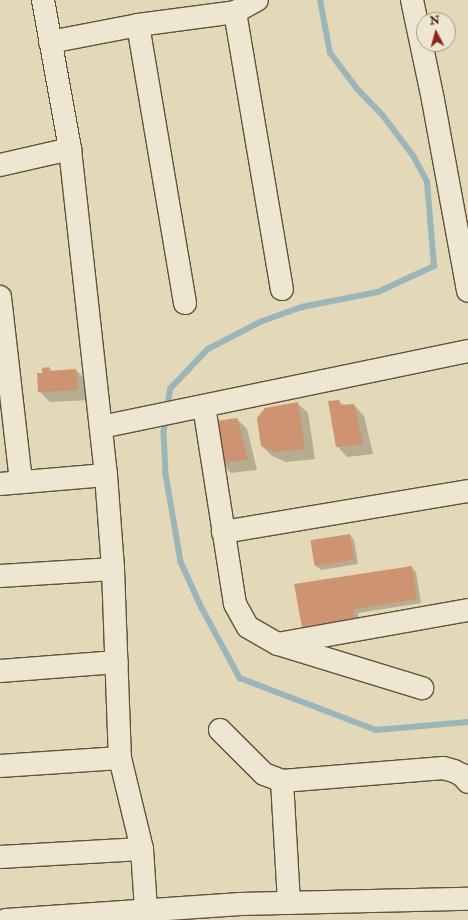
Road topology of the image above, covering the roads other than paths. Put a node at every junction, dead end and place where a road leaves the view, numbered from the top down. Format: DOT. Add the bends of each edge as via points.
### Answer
graph roads {
  1 [pos="43,0"];
  2 [pos="257,0"];
  3 [pos="412,0"];
  4 [pos="235,12"];
  5 [pos="138,25"];
  6 [pos="50,42"];
  7 [pos="70,149"];
  8 [pos="0,165"];
  9 [pos="282,289"];
  10 [pos="468,291"];
  11 [pos="0,297"];
  12 [pos="185,303"];
  13 [pos="468,351"];
  14 [pos="204,406"];
  15 [pos="101,427"];
  16 [pos="106,475"];
  17 [pos="10,483"];
  18 [pos="468,491"];
  19 [pos="223,532"];
  20 [pos="113,569"];
  21 [pos="0,576"];
  22 [pos="468,610"];
  23 [pos="278,644"];
  24 [pos="117,662"];
  25 [pos="0,671"];
  26 [pos="422,688"];
  27 [pos="220,730"];
  28 [pos="120,758"];
  29 [pos="0,766"];
  30 [pos="282,781"];
  31 [pos="468,782"];
  32 [pos="142,849"];
  33 [pos="0,857"];
  34 [pos="468,899"];
  35 [pos="289,903"];
  36 [pos="146,910"];
  37 [pos="242,912"];
  38 [pos="18,919"];
  1 -- 6 [label="street"];
  2 -- 4 [label="street"];
  3 -- 10 [label="street"];
  4 -- 5 [label="street"];
  4 -- 9 [label="street"];
  5 -- 6 [label="street"];
  5 -- 12 [label="street"];
  6 -- 7 [label="street"];
  7 -- 8 [label="street"];
  7 -- 15 [label="street"];
  11 -- 17 [label="street"];
  13 -- 14 [label="street"];
  14 -- 15 [label="street"];
  14 -- 19 [label="street"];
  15 -- 16 [label="street"];
  16 -- 17 [label="street"];
  16 -- 20 [label="street"];
  18 -- 19 [label="street"];
  19 -- 23 [label="street" via="235,604 248,627"];
  20 -- 21 [label="street"];
  20 -- 24 [label="street"];
  22 -- 23 [label="street"];
  23 -- 26 [label="street"];
  24 -- 25 [label="street"];
  24 -- 28 [label="street"];
  27 -- 30 [label="street" via="264,774"];
  28 -- 29 [label="street"];
  28 -- 32 [label="street"];
  30 -- 31 [label="street" via="443,768 462,775"];
  30 -- 35 [label="street"];
  32 -- 33 [label="street"];
  32 -- 36 [label="street"];
  34 -- 35 [label="street"];
  35 -- 37 [label="street"];
  36 -- 37 [label="street"];
  36 -- 38 [label="street"];
}
